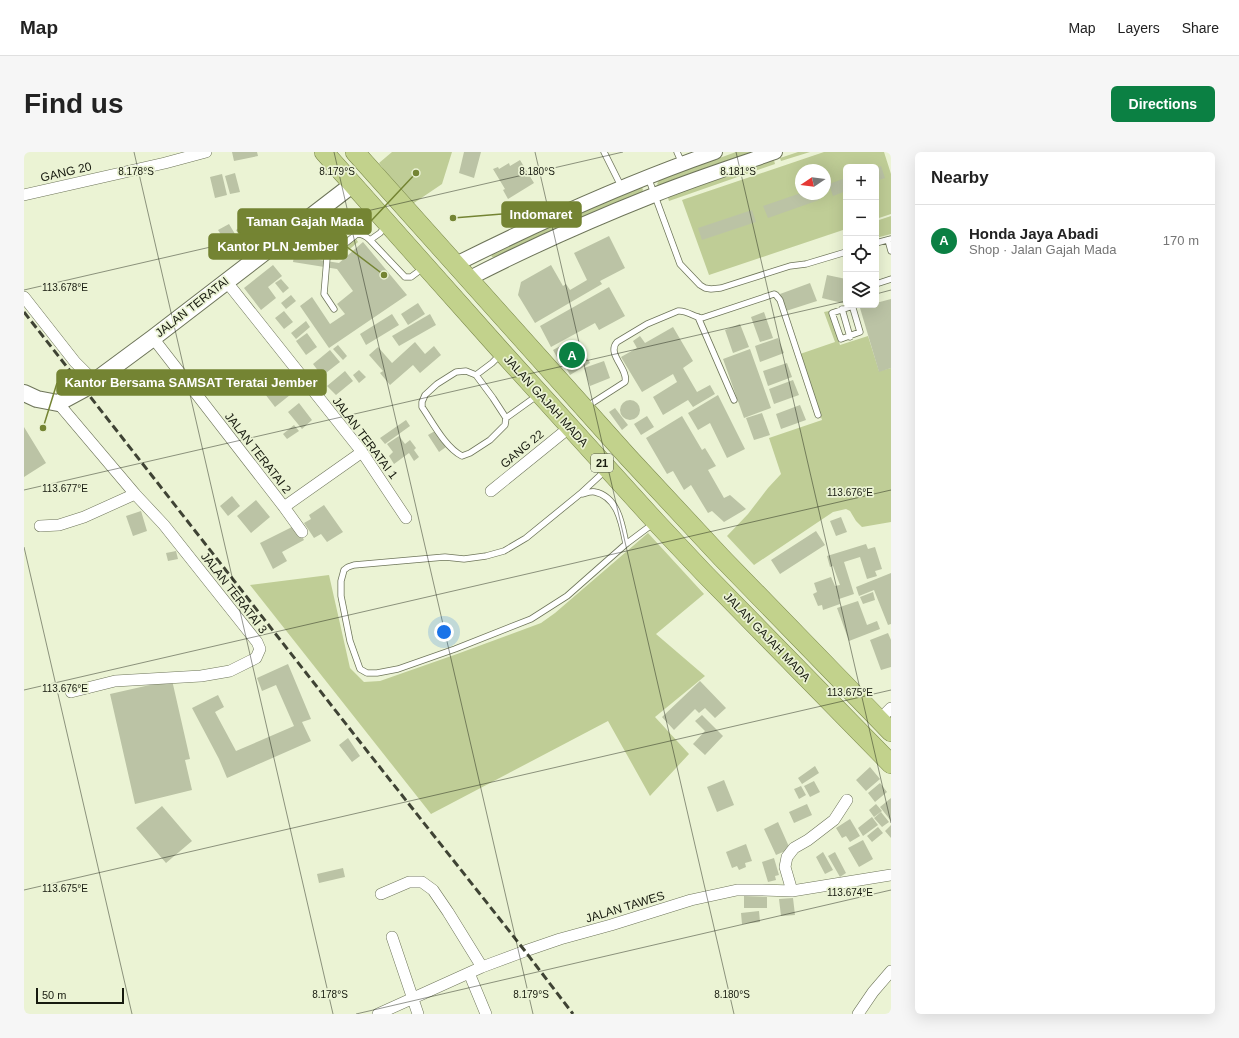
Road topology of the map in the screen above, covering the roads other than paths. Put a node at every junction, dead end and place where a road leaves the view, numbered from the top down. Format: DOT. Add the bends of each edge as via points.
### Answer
graph roads {
  1 [pos="206,152"];
  2 [pos="324,152"];
  3 [pos="355,152"];
  4 [pos="604,152"];
  5 [pos="716,152"];
  6 [pos="774,152"];
  7 [pos="680,158"];
  8 [pos="648,177"];
  9 [pos="352,185"];
  10 [pos="622,188"];
  11 [pos="24,195"];
  12 [pos="654,195"];
  13 [pos="388,225"];
  14 [pos="889,239"];
  15 [pos="370,240"];
  16 [pos="879,242"];
  17 [pos="891,251"];
  18 [pos="843,253"];
  19 [pos="456,264"];
  20 [pos="426,267"];
  21 [pos="468,279"];
  22 [pos="891,279"];
  23 [pos="226,281"];
  24 [pos="879,283"];
  25 [pos="24,297"];
  26 [pos="846,308"];
  27 [pos="854,308"];
  28 [pos="842,309"];
  29 [pos="334,310"];
  30 [pos="698,318"];
  31 [pos="850,337"];
  32 [pos="153,338"];
  33 [pos="502,352"];
  34 [pos="476,375"];
  35 [pos="94,381"];
  36 [pos="24,393"];
  37 [pos="540,394"];
  38 [pos="734,400"];
  39 [pos="58,403"];
  40 [pos="585,408"];
  41 [pos="818,416"];
  42 [pos="506,418"];
  43 [pos="570,427"];
  44 [pos="362,452"];
  45 [pos="607,469"];
  46 [pos="491,491"];
  47 [pos="135,494"];
  48 [pos="580,494"];
  49 [pos="284,507"];
  50 [pos="406,518"];
  51 [pos="656,522"];
  52 [pos="40,526"];
  53 [pos="302,532"];
  54 [pos="626,544"];
  55 [pos="815,654"];
  56 [pos="798,669"];
  57 [pos="71,692"];
  58 [pos="887,720"];
  59 [pos="891,764"];
  60 [pos="847,800"];
  61 [pos="891,875"];
  62 [pos="792,891"];
  63 [pos="381,894"];
  64 [pos="392,937"];
  65 [pos="482,967"];
  66 [pos="891,971"];
  67 [pos="469,973"];
  68 [pos="412,999"];
  69 [pos="378,1014"];
  70 [pos="418,1014"];
  71 [pos="486,1014"];
  72 [pos="858,1014"];
  1 -- 11 [label="street, GANG 20" via="165,164"];
  2 -- 9 [label="highway, JALAN GAJAH MADA / 21"];
  3 -- 19 [label="highway, JALAN GAJAH MADA / 21"];
  4 -- 10 [label="lane"];
  5 -- 7 [label="street"];
  6 -- 12 [label="street"];
  7 -- 8 [label="street"];
  8 -- 10 [label="street"];
  8 -- 12 [label="lane"];
  9 -- 13 [label="highway, JALAN GAJAH MADA / 21"];
  9 -- 23 [label="main road, JALAN TERATAI"];
  10 -- 19 [label="street"];
  12 -- 18 [label="lane" via="680,264 705,288 721,288 790,266"];
  12 -- 21 [label="street"];
  13 -- 15 [label="lane"];
  13 -- 20 [label="highway, JALAN GAJAH MADA / 21"];
  14 -- 16 [label="lane"];
  14 -- 17 [label="lane"];
  15 -- 20 [label="lane" via="405,277 411,277"];
  15 -- 29 [label="lane" via="367,236 357,234 327,258 324,294"];
  19 -- 21 [label="highway, JALAN GAJAH MADA / 21"];
  20 -- 33 [label="highway, JALAN GAJAH MADA / 21"];
  21 -- 40 [label="highway, JALAN GAJAH MADA / 21"];
  22 -- 24 [label="lane"];
  23 -- 32 [label="main road, JALAN TERATAI"];
  23 -- 44 [label="street, JALAN TERATAI 1"];
  25 -- 35 [label="street" via="75,362"];
  26 -- 28 [label="lane"];
  27 -- 31 [label="lane" via="860,332"];
  28 -- 31 [label="lane"];
  28 -- 31 [label="lane" via="832,313 840,338"];
  30 -- 38 [label="lane"];
  30 -- 40 [label="lane" via="682,310 678,311 647,324 617,342 613,350 625,376 625,382"];
  30 -- 41 [label="lane" via="771,294 776,295 780,300"];
  32 -- 35 [label="main road, JALAN TERATAI"];
  32 -- 49 [label="street, JALAN TERATAI 2"];
  33 -- 34 [label="lane" via="492,364"];
  33 -- 37 [label="highway, JALAN GAJAH MADA / 21"];
  34 -- 42 [label="lane"];
  34 -- 42 [label="lane" via="466,371 456,372 436,384 425,395 422,407 449,446 462,456 490,440 505,425"];
  35 -- 39 [label="main road, JALAN TERATAI"];
  36 -- 39 [label="main road" via="37,399"];
  37 -- 42 [label="lane"];
  37 -- 43 [label="highway, JALAN GAJAH MADA / 21"];
  39 -- 47 [label="street, JALAN TERATAI 3"];
  40 -- 55 [label="highway, JALAN GAJAH MADA / 21" via="716,552"];
  43 -- 45 [label="highway, JALAN GAJAH MADA / 21"];
  43 -- 46 [label="street, GANG 22"];
  44 -- 49 [label="street, JALAN TERATAI 2"];
  44 -- 50 [label="street, JALAN TERATAI 1"];
  45 -- 48 [label="lane"];
  45 -- 51 [label="highway, JALAN GAJAH MADA / 21"];
  47 -- 52 [label="street" via="84,517 59,525"];
  47 -- 57 [label="street, JALAN TERATAI 3" via="164,525 260,649 256,658 230,671 201,676 115,681"];
  48 -- 54 [label="lane" via="594,491 605,496 615,506"];
  48 -- 54 [label="lane" via="526,538 504,551 464,559 445,557 348,566 341,581 341,596 350,641 360,669 366,673 377,673 398,669 531,619 567,596"];
  49 -- 53 [label="street"];
  51 -- 54 [label="lane"];
  51 -- 56 [label="highway, JALAN GAJAH MADA / 21"];
  55 -- 56 [label="highway"];
  55 -- 58 [label="highway, JALAN GAJAH MADA / 21"];
  56 -- 59 [label="highway, JALAN GAJAH MADA / 21"];
  60 -- 62 [label="street" via="834,820 794,848 787,858 785,867"];
  61 -- 62 [label="street, JALAN TAWES"];
  62 -- 65 [label="street, JALAN TAWES" via="737,890 691,900 560,939"];
  63 -- 65 [label="street" via="409,882 422,882 433,890"];
  64 -- 68 [label="street"];
  65 -- 67 [label="street, JALAN TAWES"];
  66 -- 72 [label="street"];
  67 -- 68 [label="street, JALAN TAWES"];
  67 -- 71 [label="street"];
  68 -- 69 [label="street, JALAN TAWES"];
  68 -- 70 [label="street"];
}
